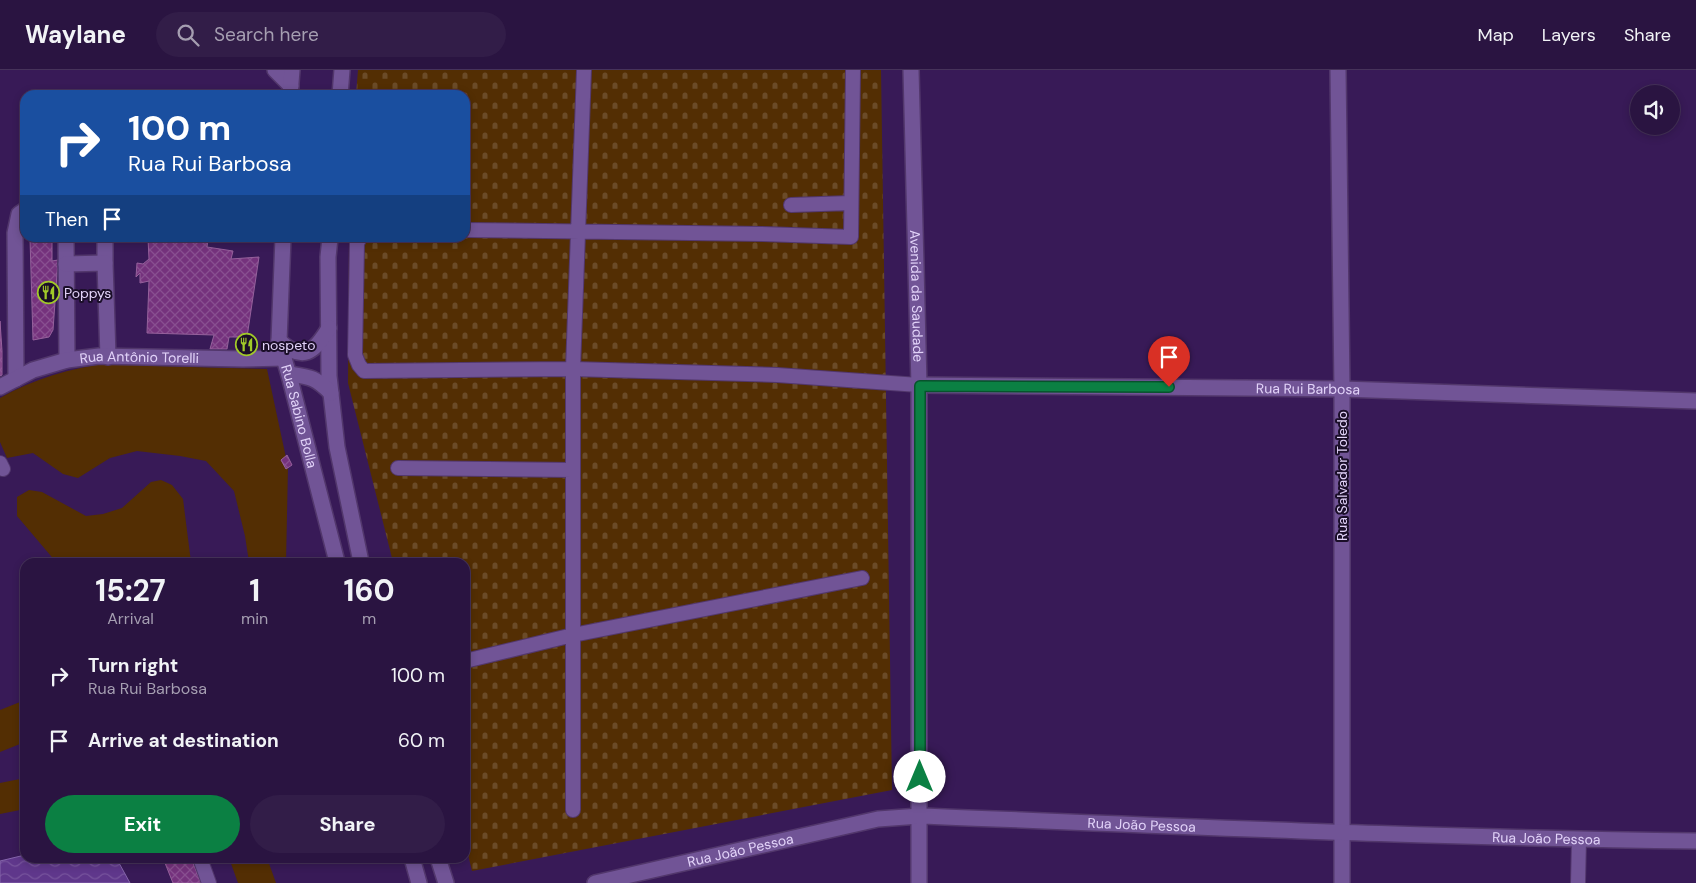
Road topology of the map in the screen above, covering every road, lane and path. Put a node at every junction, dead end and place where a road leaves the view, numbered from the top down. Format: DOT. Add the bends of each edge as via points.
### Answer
graph roads {
  1 [pos="275,70"];
  2 [pos="292,70"];
  3 [pos="342,70"];
  4 [pos="584,70"];
  5 [pos="853,70"];
  6 [pos="911,70"];
  7 [pos="1338,70"];
  8 [pos="289,90"];
  9 [pos="290,90"];
  10 [pos="340,90"];
  11 [pos="851,204"];
  12 [pos="791,205"];
  13 [pos="20,213"];
  14 [pos="470,230"];
  15 [pos="578,232"];
  16 [pos="66,242"];
  17 [pos="105,242"];
  18 [pos="283,242"];
  19 [pos="330,242"];
  20 [pos="358,242"];
  21 [pos="105,263"];
  22 [pos="66,264"];
  23 [pos="329,328"];
  24 [pos="278,340"];
  25 [pos="108,357"];
  26 [pos="284,358"];
  27 [pos="67,360"];
  28 [pos="573,369"];
  29 [pos="289,374"];
  30 [pos="16,378"];
  31 [pos="920,386"];
  32 [pos="0,387"];
  33 [pos="1342,389"];
  34 [pos="331,393"];
  35 [pos="1696,401"];
  36 [pos="398,468"];
  37 [pos="573,470"];
  38 [pos="336,558"];
  39 [pos="361,558"];
  40 [pos="862,578"];
  41 [pos="573,635"];
  42 [pos="470,660"];
  43 [pos="573,810"];
  44 [pos="920,816"];
  45 [pos="1342,833"];
  46 [pos="1579,840"];
  47 [pos="1696,841"];
  48 [pos="202,863"];
  49 [pos="413,863"];
  50 [pos="440,863"];
  51 [pos="209,883"];
  52 [pos="419,883"];
  53 [pos="446,883"];
  54 [pos="595,883"];
  55 [pos="919,883"];
  56 [pos="1342,883"];
  57 [pos="1578,883"];
  1 -- 8 [label="street"];
  2 -- 9 [label="street"];
  3 -- 10 [label="street"];
  4 -- 15 [label="lane"];
  5 -- 11 [label="lane"];
  6 -- 31 [label="street, Avenida da Saudade"];
  7 -- 33 [label="street, Rua Salvador Toledo"];
  11 -- 12 [label="lane"];
  11 -- 15 [label="lane" via="851,238"];
  13 -- 30 [label="street" via="15,233"];
  14 -- 15 [label="lane"];
  15 -- 28 [label="lane"];
  16 -- 22 [label="street"];
  17 -- 21 [label="street"];
  18 -- 24 [label="street, Rua Sabino Bolla"];
  19 -- 23 [label="street, Rua Sabino Bolla"];
  20 -- 28 [label="lane" via="355,355 364,371"];
  21 -- 22 [label="street"];
  21 -- 25 [label="street"];
  22 -- 27 [label="street"];
  23 -- 24 [label="street" via="312,351 289,350"];
  23 -- 34 [label="street, Rua Sabino Bolla"];
  24 -- 26 [label="street, Rua Sabino Bolla"];
  25 -- 26 [label="street, Rua Antônio Torelli"];
  25 -- 27 [label="street, Rua Antônio Torelli"];
  26 -- 29 [label="street, Rua Sabino Bolla"];
  27 -- 30 [label="street, Rua Antônio Torelli"];
  28 -- 31 [label="lane" via="777,375"];
  28 -- 37 [label="lane"];
  29 -- 34 [label="street" via="319,381"];
  29 -- 38 [label="street, Rua Sabino Bolla"];
  30 -- 32 [label="street, Rua Antônio Torelli"];
  31 -- 33 [label="street, Rua Rui Barbosa"];
  31 -- 44 [label="street, Avenida da Saudade"];
  33 -- 35 [label="street, Rua Rui Barbosa"];
  33 -- 45 [label="street, Rua Salvador Toledo"];
  34 -- 39 [label="street, Rua Sabino Bolla" via="337,447"];
  36 -- 37 [label="lane"];
  37 -- 41 [label="lane"];
  40 -- 41 [label="lane"];
  41 -- 42 [label="lane"];
  41 -- 43 [label="lane"];
  44 -- 45 [label="street, Rua João Pessoa"];
  44 -- 54 [label="street, Rua João Pessoa" via="878,819"];
  44 -- 55 [label="street, Avenida da Saudade"];
  45 -- 46 [label="street, Rua João Pessoa"];
  45 -- 56 [label="street, Rua Salvador Toledo"];
  46 -- 47 [label="street, Rua João Pessoa"];
  46 -- 57 [label="lane"];
  48 -- 51 [label="lane"];
  49 -- 52 [label="street"];
  50 -- 53 [label="street"];
}
